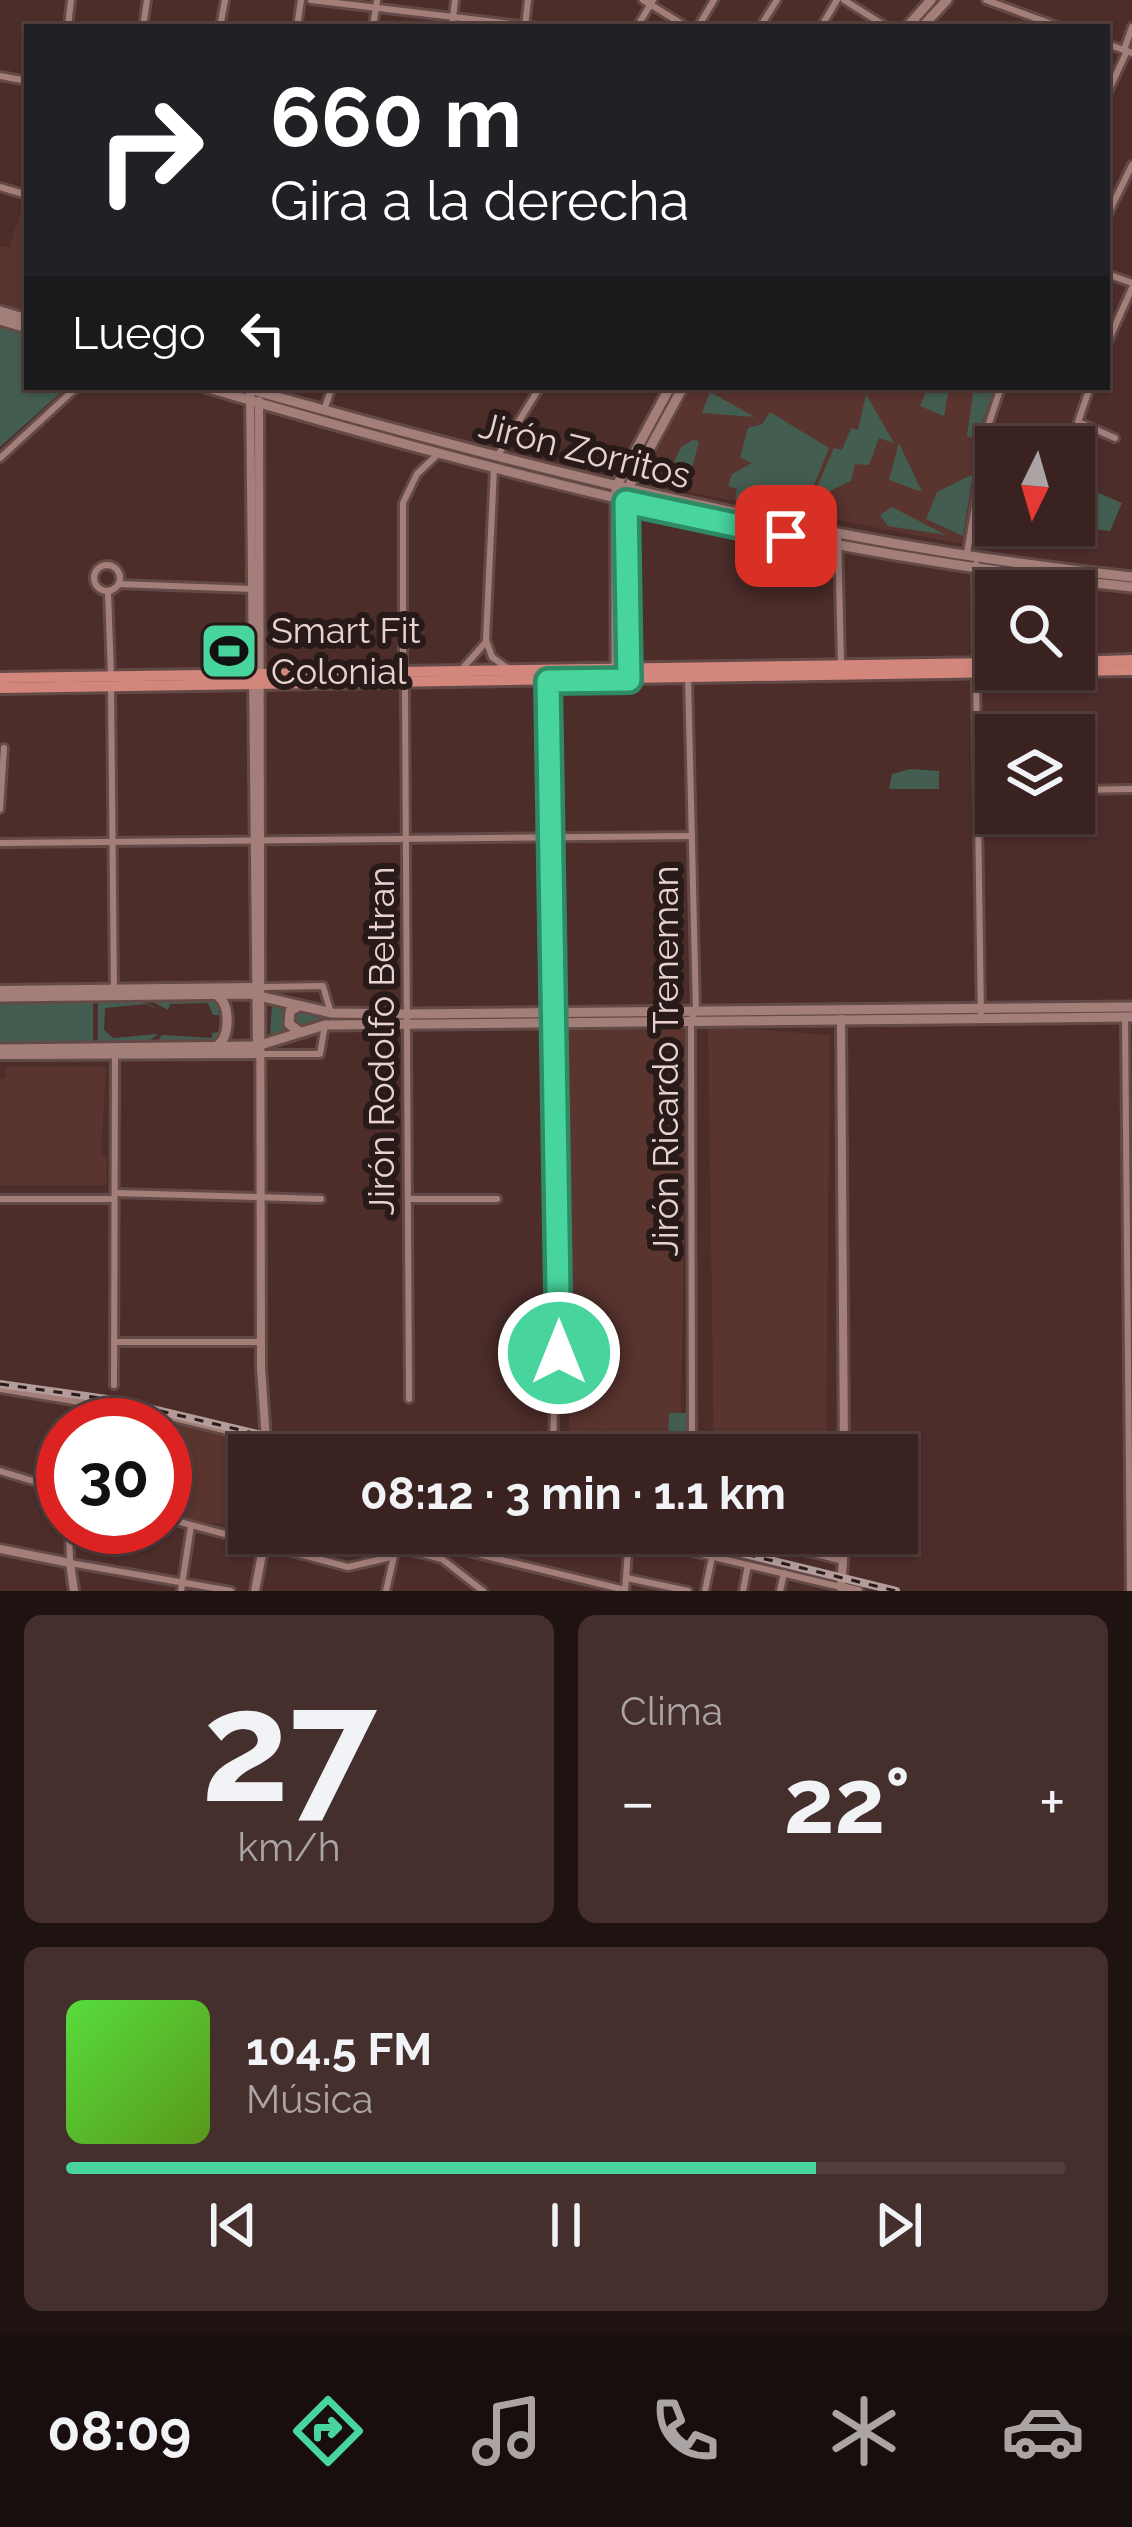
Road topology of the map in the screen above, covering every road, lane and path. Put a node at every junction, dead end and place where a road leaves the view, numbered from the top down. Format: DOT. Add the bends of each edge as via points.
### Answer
graph roads {
  1 [pos="306,0"];
  2 [pos="455,0"];
  3 [pos="841,0"];
  4 [pos="931,0"];
  5 [pos="947,0"];
  6 [pos="986,0"];
  7 [pos="649,2"];
  8 [pos="377,4"];
  9 [pos="453,17"];
  10 [pos="452,24"];
  11 [pos="509,24"];
  12 [pos="682,24"];
  13 [pos="882,24"];
  14 [pos="911,24"];
  15 [pos="925,24"];
  16 [pos="1041,24"];
  17 [pos="1132,27"];
  18 [pos="1128,52"];
  19 [pos="1110,88"];
  20 [pos="1132,165"];
  21 [pos="1110,210"];
  22 [pos="1132,285"];
  23 [pos="1110,337"];
  24 [pos="74,390"];
  25 [pos="331,390"];
  26 [pos="538,390"];
  27 [pos="669,390"];
  28 [pos="681,390"];
  29 [pos="1000,390"];
  30 [pos="1089,390"];
  31 [pos="252,394"];
  32 [pos="324,410"];
  33 [pos="1115,438"];
  34 [pos="439,453"];
  35 [pos="498,456"];
  36 [pos="0,458"];
  37 [pos="494,468"];
  38 [pos="255,473"];
  39 [pos="620,495"];
  40 [pos="838,540"];
  41 [pos="973,561"];
  42 [pos="1021,570"];
  43 [pos="1131,578"];
  44 [pos="1095,582"];
  45 [pos="118,584"];
  46 [pos="252,589"];
  47 [pos="108,591"];
  48 [pos="975,614"];
  49 [pos="486,640"];
  50 [pos="1132,660"];
  51 [pos="1095,662"];
  52 [pos="841,664"];
  53 [pos="975,668"];
  54 [pos="975,668"];
  55 [pos="459,670"];
  56 [pos="510,670"];
  57 [pos="1095,670"];
  58 [pos="1132,670"];
  59 [pos="688,673"];
  60 [pos="623,675"];
  61 [pos="404,676"];
  62 [pos="0,678"];
  63 [pos="257,678"];
  64 [pos="111,681"];
  65 [pos="548,681"];
  66 [pos="0,688"];
  67 [pos="4,748"];
  68 [pos="1132,789"];
  69 [pos="1095,790"];
  70 [pos="0,809"];
  71 [pos="979,834"];
  72 [pos="692,836"];
  73 [pos="407,838"];
  74 [pos="549,838"];
  75 [pos="258,840"];
  76 [pos="113,842"];
  77 [pos="0,843"];
  78 [pos="114,992"];
  79 [pos="260,992"];
  80 [pos="0,993"];
  81 [pos="214,994"];
  82 [pos="302,1007"];
  83 [pos="1128,1012"];
  84 [pos="332,1013"];
  85 [pos="981,1014"];
  86 [pos="841,1015"];
  87 [pos="693,1016"];
  88 [pos="554,1017"];
  89 [pos="409,1018"];
  90 [pos="325,1025"];
  91 [pos="300,1032"];
  92 [pos="213,1047"];
  93 [pos="260,1048"];
  94 [pos="0,1052"];
  95 [pos="115,1054"];
  96 [pos="114,1196"];
  97 [pos="260,1197"];
  98 [pos="0,1199"];
  99 [pos="321,1199"];
  100 [pos="409,1199"];
  101 [pos="497,1199"];
  102 [pos="114,1342"];
  103 [pos="261,1342"];
  104 [pos="114,1385"];
  105 [pos="0,1389"];
  106 [pos="47,1398"];
  107 [pos="409,1399"];
  108 [pos="192,1422"];
  109 [pos="240,1434"];
  110 [pos="265,1434"];
  111 [pos="556,1434"];
  112 [pos="692,1434"];
  113 [pos="844,1434"];
  114 [pos="0,1471"];
  115 [pos="36,1482"];
  116 [pos="1130,1506"];
  117 [pos="192,1526"];
  118 [pos="228,1532"];
  119 [pos="0,1549"];
  120 [pos="70,1554"];
  121 [pos="187,1554"];
  122 [pos="262,1554"];
  123 [pos="311,1554"];
  124 [pos="479,1554"];
  125 [pos="628,1554"];
  126 [pos="700,1554"];
  127 [pos="816,1554"];
  128 [pos="844,1554"];
  129 [pos="1131,1554"];
  130 [pos="391,1556"];
  131 [pos="712,1557"];
  132 [pos="844,1561"];
  133 [pos="70,1563"];
  134 [pos="748,1565"];
  135 [pos="784,1574"];
  136 [pos="627,1578"];
  137 [pos="182,1587"];
  138 [pos="841,1589"];
  139 [pos="1130,1589"];
  140 [pos="625,1590"];
  141 [pos="74,1591"];
  142 [pos="231,1591"];
  143 [pos="254,1591"];
  144 [pos="386,1591"];
  145 [pos="484,1591"];
  146 [pos="688,1591"];
  147 [pos="705,1591"];
  148 [pos="742,1591"];
  149 [pos="780,1591"];
  150 [pos="858,1591"];
  1 -- 8 [label="street"];
  2 -- 9 [label="street"];
  3 -- 13 [label="street"];
  4 -- 14 [label="main road"];
  5 -- 15 [label="main road"];
  6 -- 16 [label="street"];
  7 -- 12 [label="street"];
  8 -- 9 [label="street"];
  9 -- 10 [label="street"];
  9 -- 11 [label="street"];
  17 -- 18 [label="street"];
  18 -- 19 [label="street"];
  20 -- 21 [label="street"];
  22 -- 23 [label="street"];
  24 -- 36 [label="street"];
  25 -- 32 [label="street"];
  26 -- 35 [label="street"];
  27 -- 39 [label="main road"];
  28 -- 39 [label="main road"];
  29 -- 41 [label="street"];
  30 -- 33 [label="street" via="1078,422"];
  31 -- 32 [label="main road, Jirón Zorritos"];
  31 -- 34 [label="main road, Jirón Zorritos"];
  31 -- 38 [label="street"];
  32 -- 35 [label="main road, Jirón Zorritos"];
  34 -- 37 [label="main road, Jirón Zorritos"];
  34 -- 61 [label="street, Jirón Rodolfo Beltran" via="403,503"];
  35 -- 37 [label="street"];
  35 -- 39 [label="main road, Jirón Zorritos"];
  37 -- 39 [label="main road, Jirón Zorritos"];
  37 -- 49 [label="street"];
  38 -- 46 [label="street"];
  38 -- 63 [label="street"];
  39 -- 40 [label="main road, Jirón Zorritos"];
  39 -- 60 [label="main road"];
  40 -- 41 [label="main road, Jirón Zorritos"];
  40 -- 52 [label="street"];
  41 -- 42 [label="main road, Jirón Zorritos"];
  41 -- 43 [label="main road, Jirón Zorritos"];
  41 -- 48 [label="street"];
  43 -- 44 [label="main road, Jirón Zorritos"];
  45 -- 46 [label="street"];
  45 -- 47 [label="street"];
  45 -- 47 [label="street" via="116,569 100,567 95,582"];
  46 -- 63 [label="street"];
  47 -- 64 [label="street"];
  49 -- 55 [label="street"];
  49 -- 56 [label="street"];
  50 -- 51 [label="main road"];
  52 -- 53 [label="main road"];
  52 -- 59 [label="main road"];
  54 -- 59 [label="main road"];
  55 -- 56 [label="main road"];
  55 -- 61 [label="main road"];
  56 -- 60 [label="main road"];
  57 -- 58 [label="main road"];
  59 -- 60 [label="main road"];
  59 -- 72 [label="street, Jirón Ricardo Treneman"];
  60 -- 65 [label="main road"];
  61 -- 63 [label="main road"];
  61 -- 65 [label="main road"];
  61 -- 73 [label="street, Jirón Rodolfo Beltran"];
  62 -- 64 [label="main road"];
  63 -- 64 [label="main road"];
  63 -- 75 [label="street"];
  64 -- 66 [label="main road"];
  64 -- 76 [label="street"];
  65 -- 74 [label="street"];
  67 -- 70 [label="street"];
  68 -- 69 [label="street"];
  71 -- 85 [label="street"];
  72 -- 74 [label="street"];
  72 -- 87 [label="street, Jirón Ricardo Treneman"];
  73 -- 74 [label="street"];
  73 -- 75 [label="street"];
  73 -- 89 [label="street, Jirón Rodolfo Beltran"];
  74 -- 88 [label="street"];
  75 -- 76 [label="street"];
  75 -- 79 [label="street"];
  76 -- 77 [label="street"];
  76 -- 78 [label="street"];
  78 -- 79 [label="street"];
  78 -- 80 [label="main road"];
  78 -- 81 [label="main road"];
  79 -- 81 [label="main road"];
  79 -- 82 [label="main road"];
  79 -- 84 [label="street" via="326,987"];
  79 -- 93 [label="street"];
  81 -- 92 [label="main road" via="225,1004 226,1033"];
  82 -- 84 [label="main road"];
  82 -- 91 [label="main road" via="289,1015"];
  83 -- 85 [label="main road"];
  83 -- 116 [label="street"];
  84 -- 89 [label="main road"];
  85 -- 86 [label="main road"];
  86 -- 87 [label="main road"];
  86 -- 113 [label="street"];
  87 -- 88 [label="main road"];
  87 -- 112 [label="street, Jirón Ricardo Treneman"];
  88 -- 89 [label="main road"];
  88 -- 111 [label="street"];
  89 -- 90 [label="main road"];
  89 -- 100 [label="street, Jirón Rodolfo Beltran"];
  90 -- 91 [label="main road"];
  90 -- 93 [label="street" via="320,1054"];
  91 -- 93 [label="main road"];
  92 -- 93 [label="main road"];
  92 -- 94 [label="main road"];
  93 -- 95 [label="street"];
  93 -- 97 [label="street"];
  94 -- 95 [label="street"];
  95 -- 96 [label="street"];
  96 -- 97 [label="street"];
  96 -- 98 [label="street"];
  96 -- 102 [label="street"];
  97 -- 99 [label="street"];
  97 -- 103 [label="street"];
  100 -- 101 [label="street"];
  100 -- 107 [label="street, Jirón Rodolfo Beltran"];
  102 -- 103 [label="street"];
  102 -- 104 [label="street"];
  103 -- 110 [label="street"];
  105 -- 106 [label="street"];
  108 -- 109 [label="street"];
  114 -- 115 [label="street"];
  116 -- 129 [label="street"];
  117 -- 118 [label="street"];
  119 -- 133 [label="street"];
  120 -- 133 [label="street"];
  121 -- 137 [label="street"];
  122 -- 143 [label="street"];
  123 -- 130 [label="street" via="348,1567"];
  124 -- 140 [label="street"];
  125 -- 136 [label="street"];
  126 -- 131 [label="street"];
  127 -- 132 [label="street"];
  128 -- 132 [label="street"];
  129 -- 139 [label="street"];
  130 -- 144 [label="street"];
  130 -- 145 [label="street" via="396,1547 442,1559"];
  131 -- 134 [label="street"];
  131 -- 147 [label="street"];
  132 -- 138 [label="street"];
  133 -- 137 [label="street"];
  133 -- 141 [label="street"];
  134 -- 135 [label="street"];
  134 -- 148 [label="street"];
  135 -- 138 [label="street"];
  135 -- 149 [label="street"];
  136 -- 140 [label="street"];
  136 -- 146 [label="street"];
  137 -- 142 [label="street"];
  138 -- 150 [label="street"];
}
